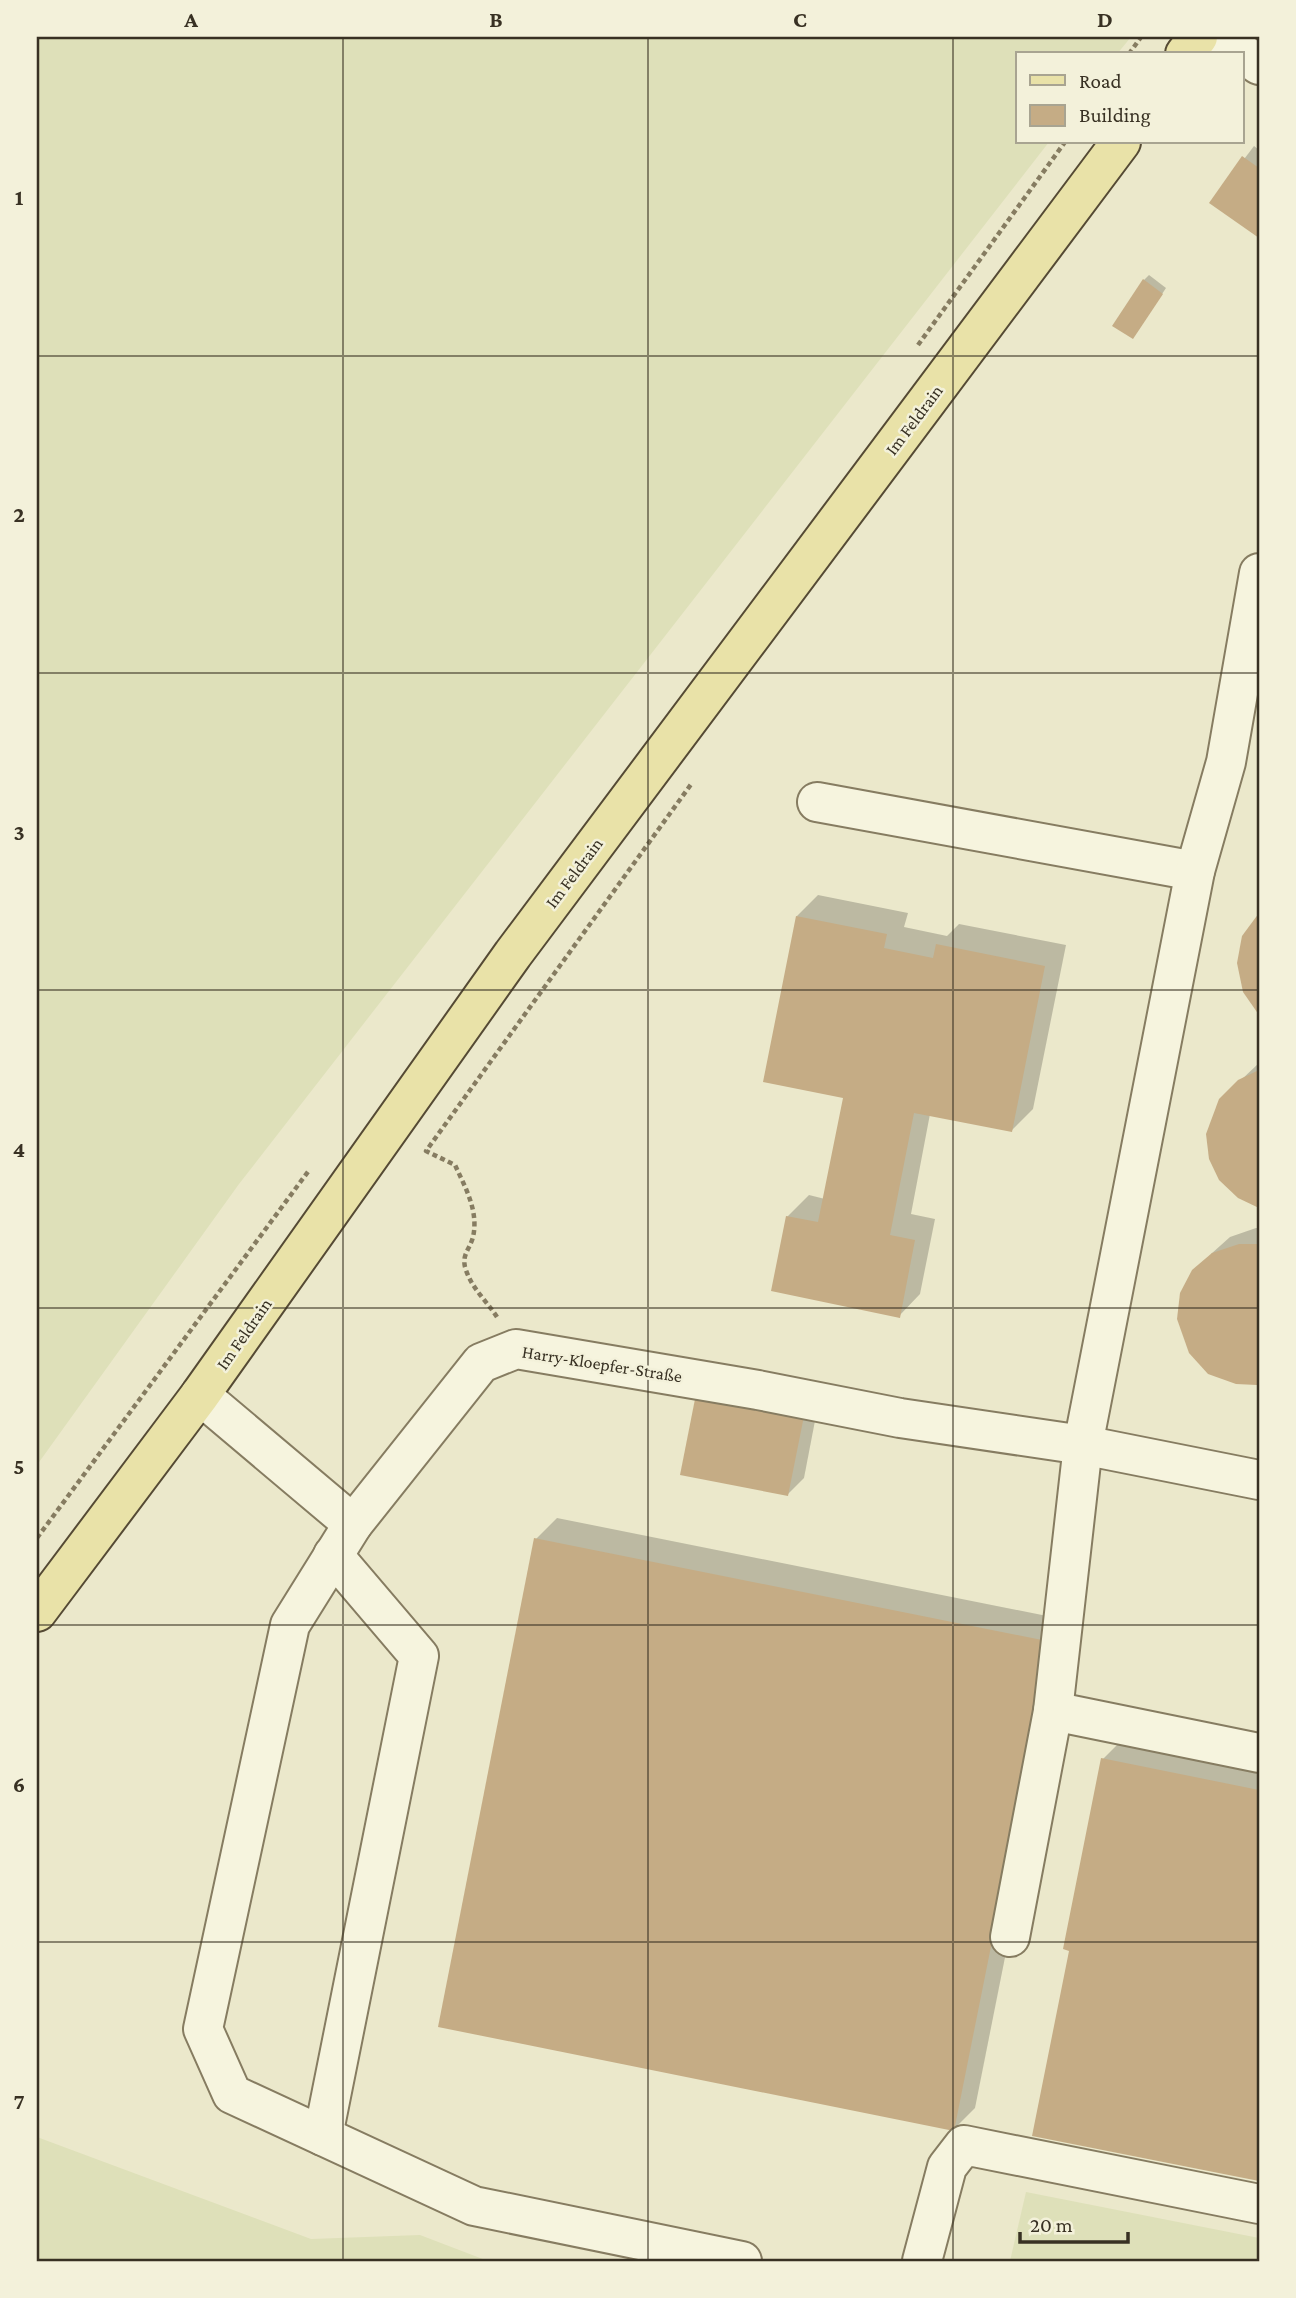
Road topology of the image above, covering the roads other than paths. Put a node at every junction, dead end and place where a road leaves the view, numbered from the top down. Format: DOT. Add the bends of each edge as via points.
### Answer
graph roads {
  1 [pos="1198,37"];
  2 [pos="1219,37"];
  3 [pos="1187,52"];
  4 [pos="1240,52"];
  5 [pos="1244,54"];
  6 [pos="1259,65"];
  7 [pos="1120,144"];
  8 [pos="1259,573"];
  9 [pos="817,802"];
  10 [pos="1195,871"];
  11 [pos="200,1395"];
  12 [pos="1083,1445"];
  13 [pos="1259,1480"];
  14 [pos="343,1539"];
  15 [pos="37,1612"];
  16 [pos="1053,1711"];
  17 [pos="1259,1753"];
  18 [pos="1010,1937"];
  19 [pos="323,2136"];
  20 [pos="1259,2204"];
  21 [pos="742,2261"];
  22 [pos="922,2261"];
  1 -- 3 [label="main road"];
  2 -- 4 [label="lane"];
  5 -- 6 [label="lane"];
  7 -- 11 [label="main road, Im Feldrain" via="513,954"];
  8 -- 10 [label="lane" via="1226,762"];
  9 -- 10 [label="lane"];
  10 -- 12 [label="lane"];
  11 -- 14 [label="lane"];
  11 -- 15 [label="main road, Im Feldrain"];
  12 -- 13 [label="lane, Harry-Kloepfer-Straße"];
  12 -- 14 [label="lane, Harry-Kloepfer-Straße" via="900,1418 516,1349 481,1363"];
  12 -- 16 [label="lane"];
  14 -- 19 [label="lane" via="419,1656"];
  14 -- 19 [label="lane, Harry-Kloepfer-Straße" via="290,1625 203,2029 232,2094"];
  16 -- 17 [label="lane"];
  16 -- 18 [label="lane"];
  19 -- 21 [label="lane, Harry-Kloepfer-Straße" via="474,2206"];
  20 -- 22 [label="lane" via="964,2146 947,2167"];
}
